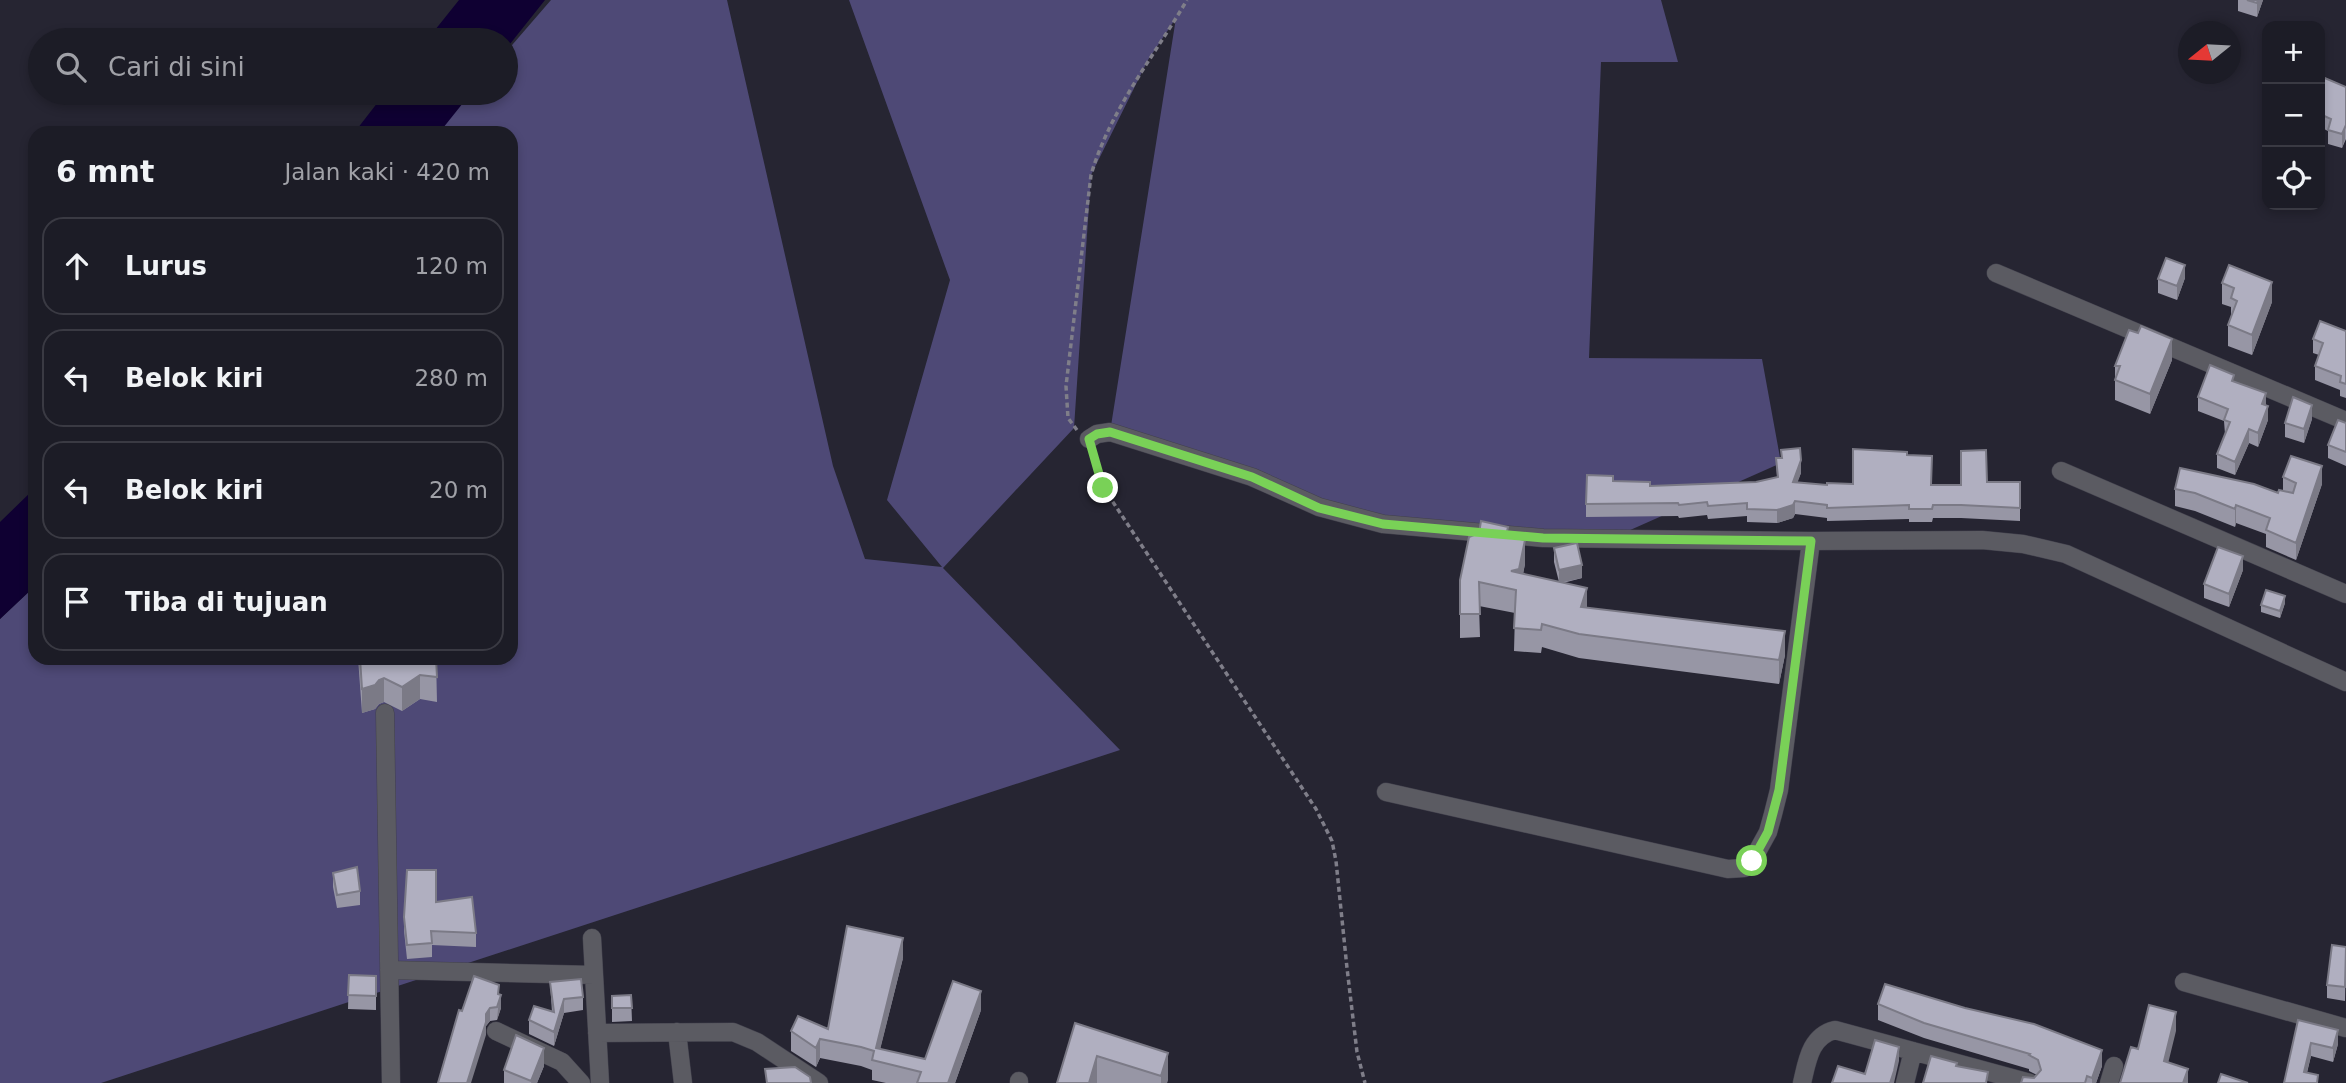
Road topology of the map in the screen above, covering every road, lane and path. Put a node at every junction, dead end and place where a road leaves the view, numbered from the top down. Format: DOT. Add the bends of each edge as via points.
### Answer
graph roads {
  1 [pos="1187,0"];
  2 [pos="1996,273"];
  3 [pos="2346,421"];
  4 [pos="1089,439"];
  5 [pos="2061,471"];
  6 [pos="1811,541"];
  7 [pos="2346,594"];
  8 [pos="2346,682"];
  9 [pos="385,713"];
  10 [pos="1386,792"];
  11 [pos="592,938"];
  12 [pos="389,970"];
  13 [pos="594,975"];
  14 [pos="2185,982"];
  15 [pos="2346,1028"];
  16 [pos="496,1031"];
  17 [pos="677,1032"];
  18 [pos="597,1033"];
  19 [pos="1913,1051"];
  20 [pos="2006,1080"];
  21 [pos="391,1083"];
  22 [pos="581,1083"];
  23 [pos="600,1083"];
  24 [pos="683,1083"];
  25 [pos="819,1083"];
  26 [pos="1364,1083"];
  27 [pos="1802,1083"];
  28 [pos="1905,1083"];
  29 [pos="2030,1083"];
  1 -- 4 [label="path" via="1119,110 1091,175 1066,387 1070,424"];
  2 -- 3 [label="street"];
  4 -- 6 [label="street" via="1110,432 1252,477 1319,508 1383,524 1543,538"];
  4 -- 26 [label="path" via="1103,488 1316,809 1332,841"];
  5 -- 7 [label="street"];
  6 -- 8 [label="street" via="1982,540 2045,547"];
  6 -- 10 [label="street" via="1779,790 1768,832 1744,868 1728,869"];
  9 -- 12 [label="street"];
  11 -- 13 [label="street"];
  12 -- 13 [label="street"];
  12 -- 21 [label="street"];
  13 -- 18 [label="street"];
  14 -- 15 [label="street"];
  16 -- 22 [label="street" via="562,1062"];
  17 -- 18 [label="street"];
  17 -- 24 [label="street"];
  17 -- 25 [label="street" via="745,1036"];
  18 -- 23 [label="street"];
  19 -- 20 [label="street"];
  19 -- 27 [label="street" via="1829,1031 1814,1043"];
  19 -- 28 [label="street"];
  20 -- 29 [label="street"];
}
